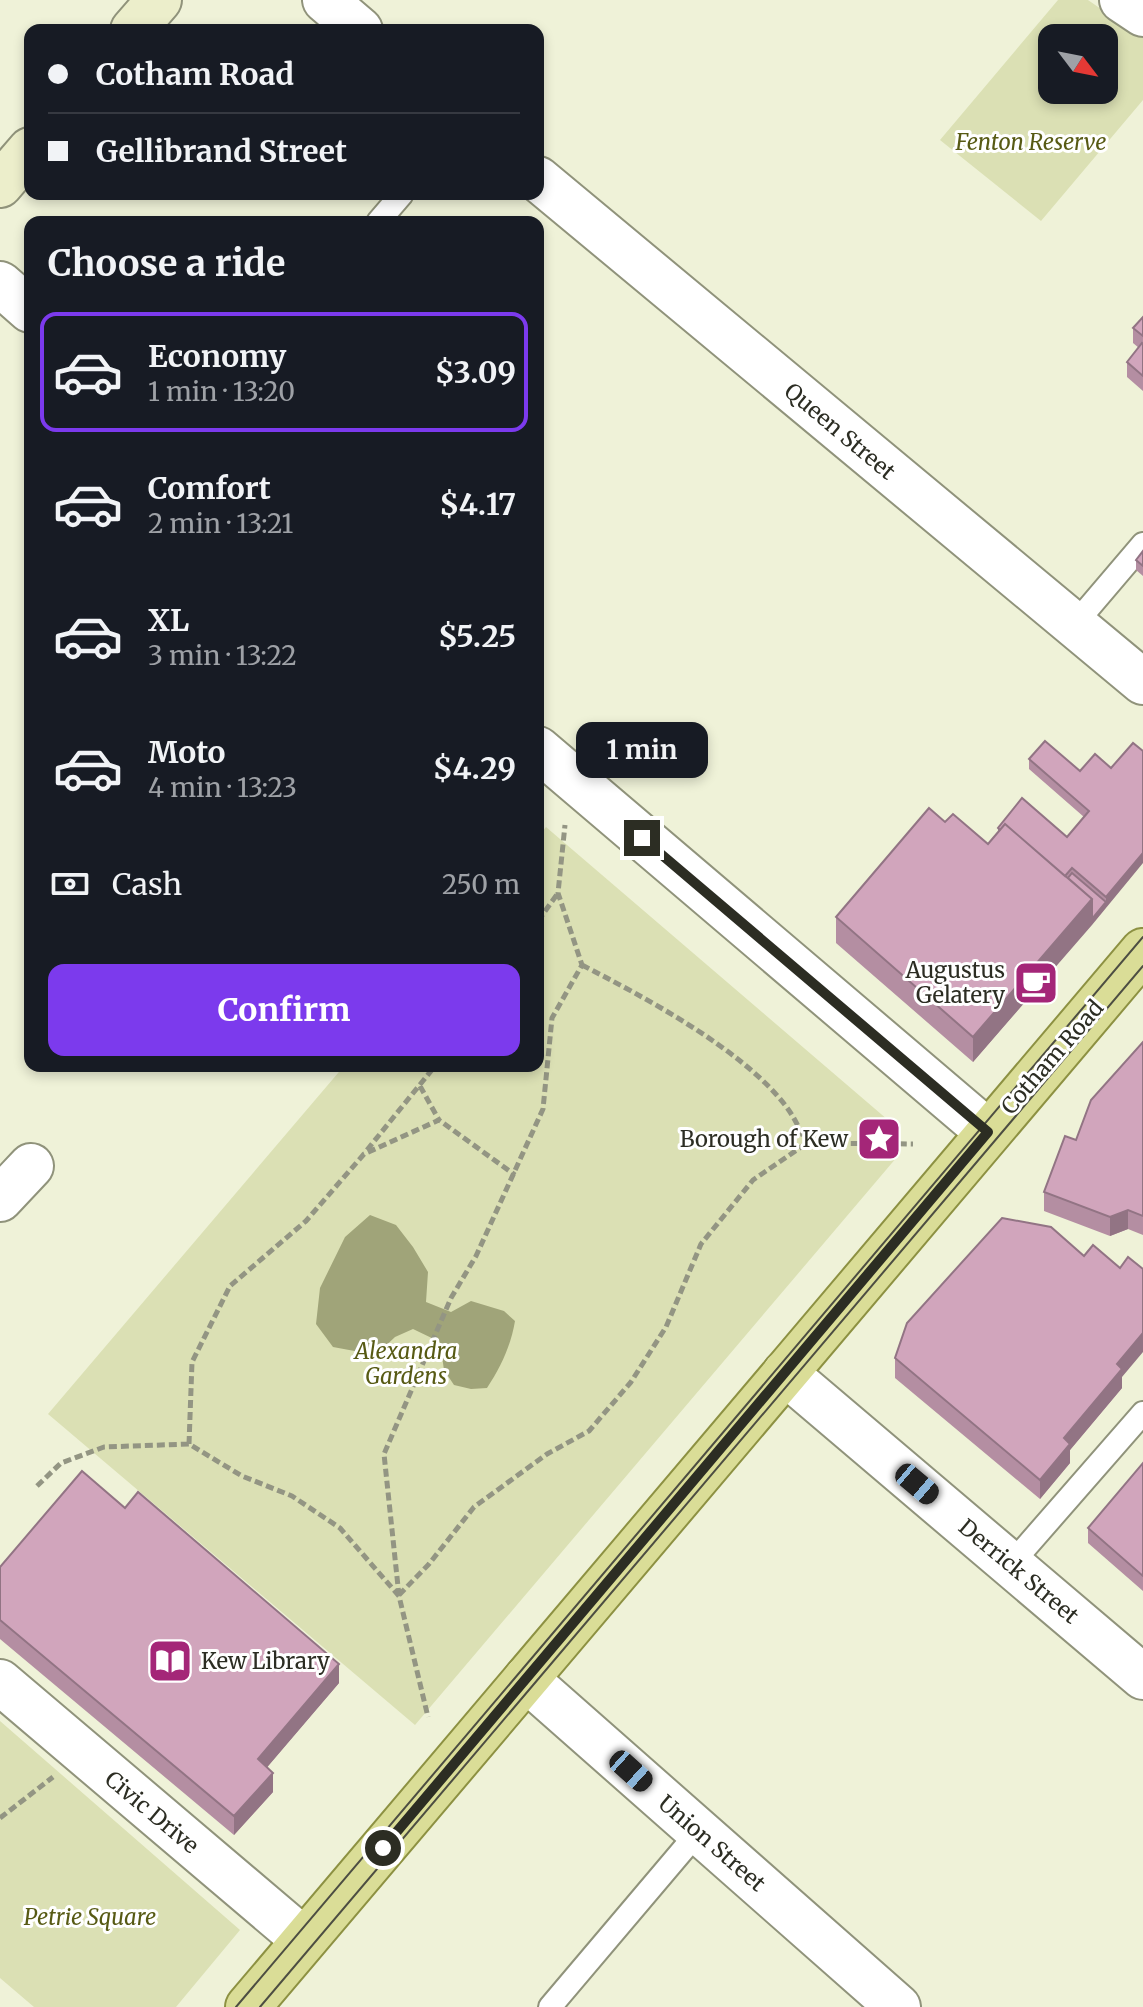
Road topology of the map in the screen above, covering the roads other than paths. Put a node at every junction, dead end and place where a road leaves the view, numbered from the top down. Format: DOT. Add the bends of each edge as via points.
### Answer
graph roads {
  1 [pos="159,0"];
  2 [pos="325,0"];
  3 [pos="1122,0"];
  4 [pos="1143,14"];
  5 [pos="138,24"];
  6 [pos="353,24"];
  7 [pos="24,157"];
  8 [pos="544,184"];
  9 [pos="0,185"];
  10 [pos="397,200"];
  11 [pos="383,216"];
  12 [pos="0,284"];
  13 [pos="24,305"];
  14 [pos="1143,544"];
  15 [pos="1074,625"];
  16 [pos="1143,682"];
  17 [pos="544,754"];
  18 [pos="1143,951"];
  19 [pos="988,1132"];
  20 [pos="31,1166"];
  21 [pos="0,1199"];
  22 [pos="785,1373"];
  23 [pos="1143,1413"];
  24 [pos="1012,1563"];
  25 [pos="1143,1677"];
  26 [pos="526,1679"];
  27 [pos="0,1682"];
  28 [pos="699,1831"];
  29 [pos="304,1940"];
  30 [pos="248,2007"];
  31 [pos="550,2007"];
  32 [pos="898,2007"];
  1 -- 5 [label="street"];
  2 -- 6 [label="street"];
  3 -- 4 [label="street"];
  7 -- 9 [label="street"];
  8 -- 15 [label="street, Queen Street"];
  10 -- 11 [label="lane"];
  12 -- 13 [label="street"];
  14 -- 15 [label="lane"];
  15 -- 16 [label="street, Queen Street"];
  17 -- 19 [label="street"];
  18 -- 19 [label="main road, Cotham Road"];
  19 -- 22 [label="main road, Cotham Road"];
  20 -- 21 [label="street"];
  22 -- 24 [label="street, Derrick Street"];
  22 -- 26 [label="main road, Cotham Road"];
  23 -- 24 [label="lane"];
  24 -- 25 [label="street, Derrick Street"];
  26 -- 28 [label="street, Union Street"];
  26 -- 29 [label="main road, Cotham Road"];
  27 -- 29 [label="street, Civic Drive"];
  28 -- 31 [label="lane"];
  28 -- 32 [label="street, Union Street"];
  29 -- 30 [label="main road, Cotham Road"];
}
